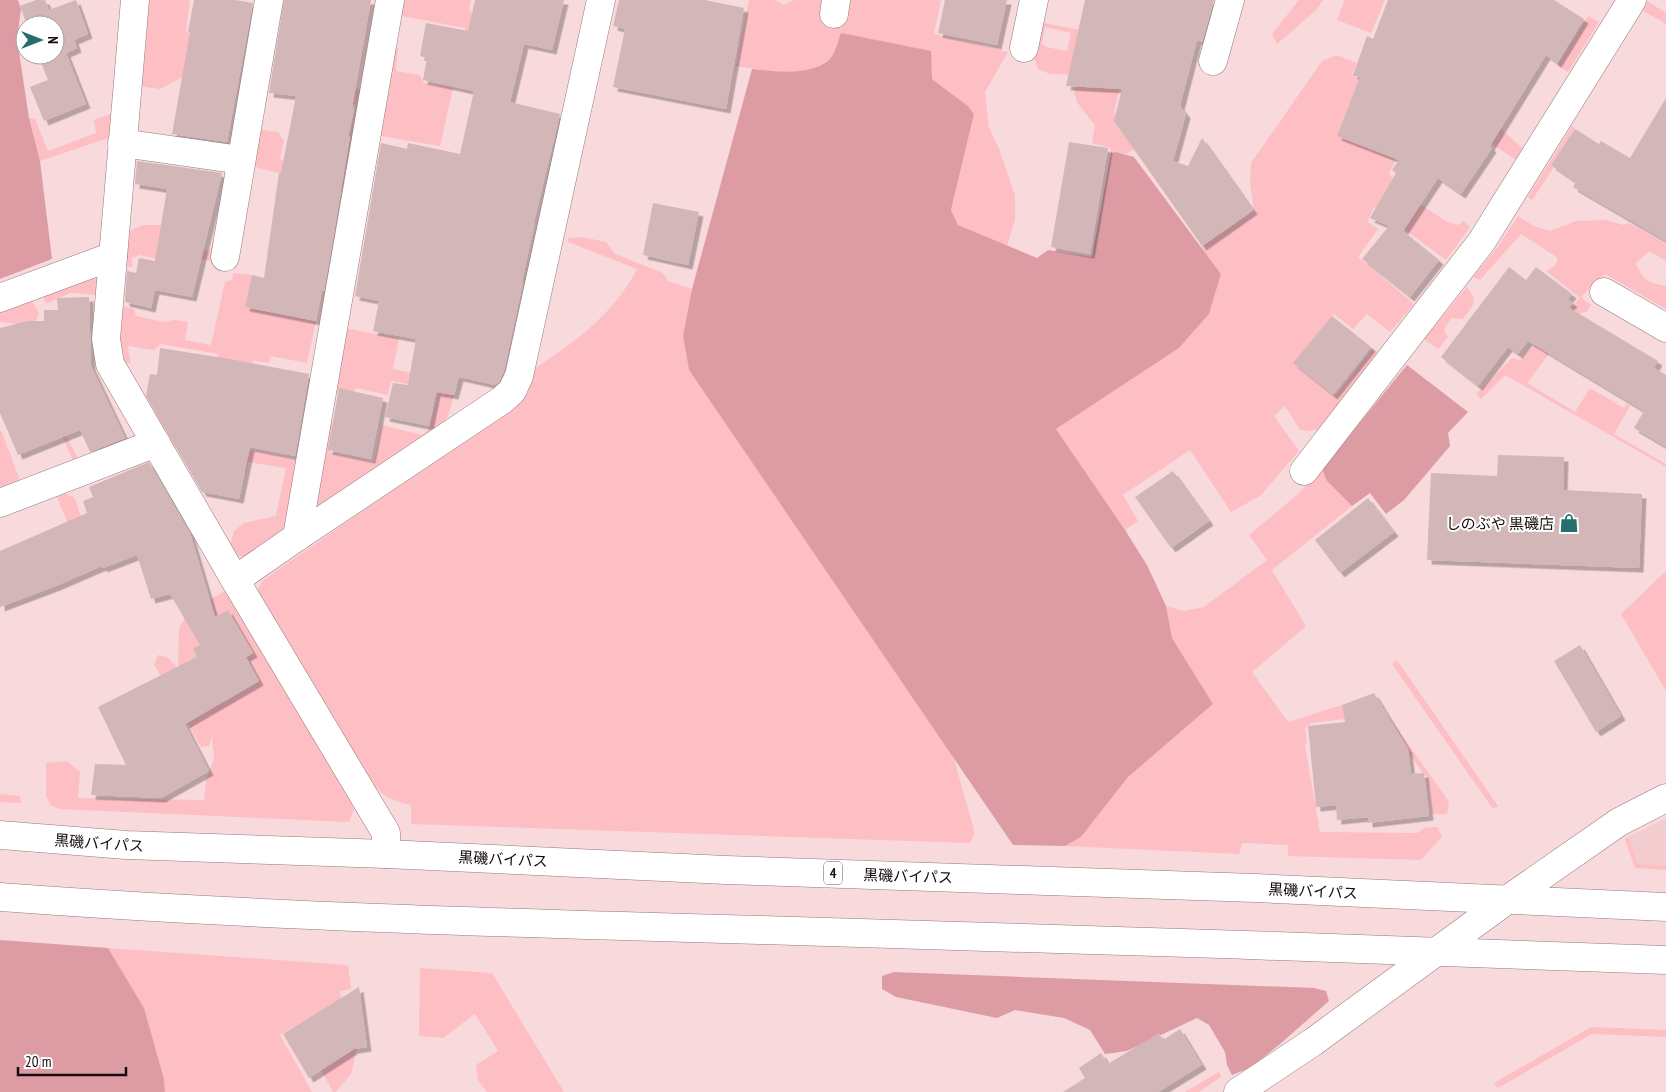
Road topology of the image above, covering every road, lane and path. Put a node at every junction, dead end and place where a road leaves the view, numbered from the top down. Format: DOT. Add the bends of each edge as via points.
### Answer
graph roads {
  1 [pos="134,0"];
  2 [pos="268,0"];
  3 [pos="390,0"];
  4 [pos="601,0"];
  5 [pos="1034,0"];
  6 [pos="1230,0"];
  7 [pos="1632,0"];
  8 [pos="1024,48"];
  9 [pos="1213,61"];
  10 [pos="122,143"];
  11 [pos="241,160"];
  12 [pos="113,256"];
  13 [pos="225,257"];
  14 [pos="1604,292"];
  15 [pos="0,298"];
  16 [pos="1666,328"];
  17 [pos="156,443"];
  18 [pos="1304,471"];
  19 [pos="0,503"];
  20 [pos="297,537"];
  21 [pos="235,580"];
  22 [pos="1666,798"];
  23 [pos="0,835"];
  24 [pos="386,854"];
  25 [pos="0,897"];
  26 [pos="1507,900"];
  27 [pos="1666,907"];
  28 [pos="1438,951"];
  29 [pos="1666,960"];
  30 [pos="1238,1092"];
  1 -- 10 [label="main road"];
  2 -- 11 [label="main road"];
  3 -- 20 [label="main road"];
  4 -- 20 [label="main road" via="519,376 512,391"];
  5 -- 8 [label="main road"];
  6 -- 9 [label="main road"];
  7 -- 18 [label="main road" via="1482,241"];
  10 -- 11 [label="main road"];
  10 -- 12 [label="main road"];
  11 -- 13 [label="main road"];
  12 -- 15 [label="main road"];
  12 -- 17 [label="main road" via="106,339 110,364"];
  14 -- 16 [label="main road"];
  17 -- 19 [label="main road"];
  17 -- 21 [label="main road"];
  20 -- 21 [label="main road"];
  21 -- 24 [label="main road" via="386,833"];
  22 -- 26 [label="main road" via="1619,822"];
  23 -- 24 [label="main road, 黒磯バイパス / 4" via="126,845"];
  24 -- 26 [label="main road, 黒磯バイパス / 4"];
  25 -- 28 [label="main road" via="123,907 506,923"];
  26 -- 27 [label="main road, 黒磯バイパス / 4"];
  26 -- 28 [label="main road"];
  28 -- 29 [label="main road"];
  28 -- 30 [label="main road"];
}
